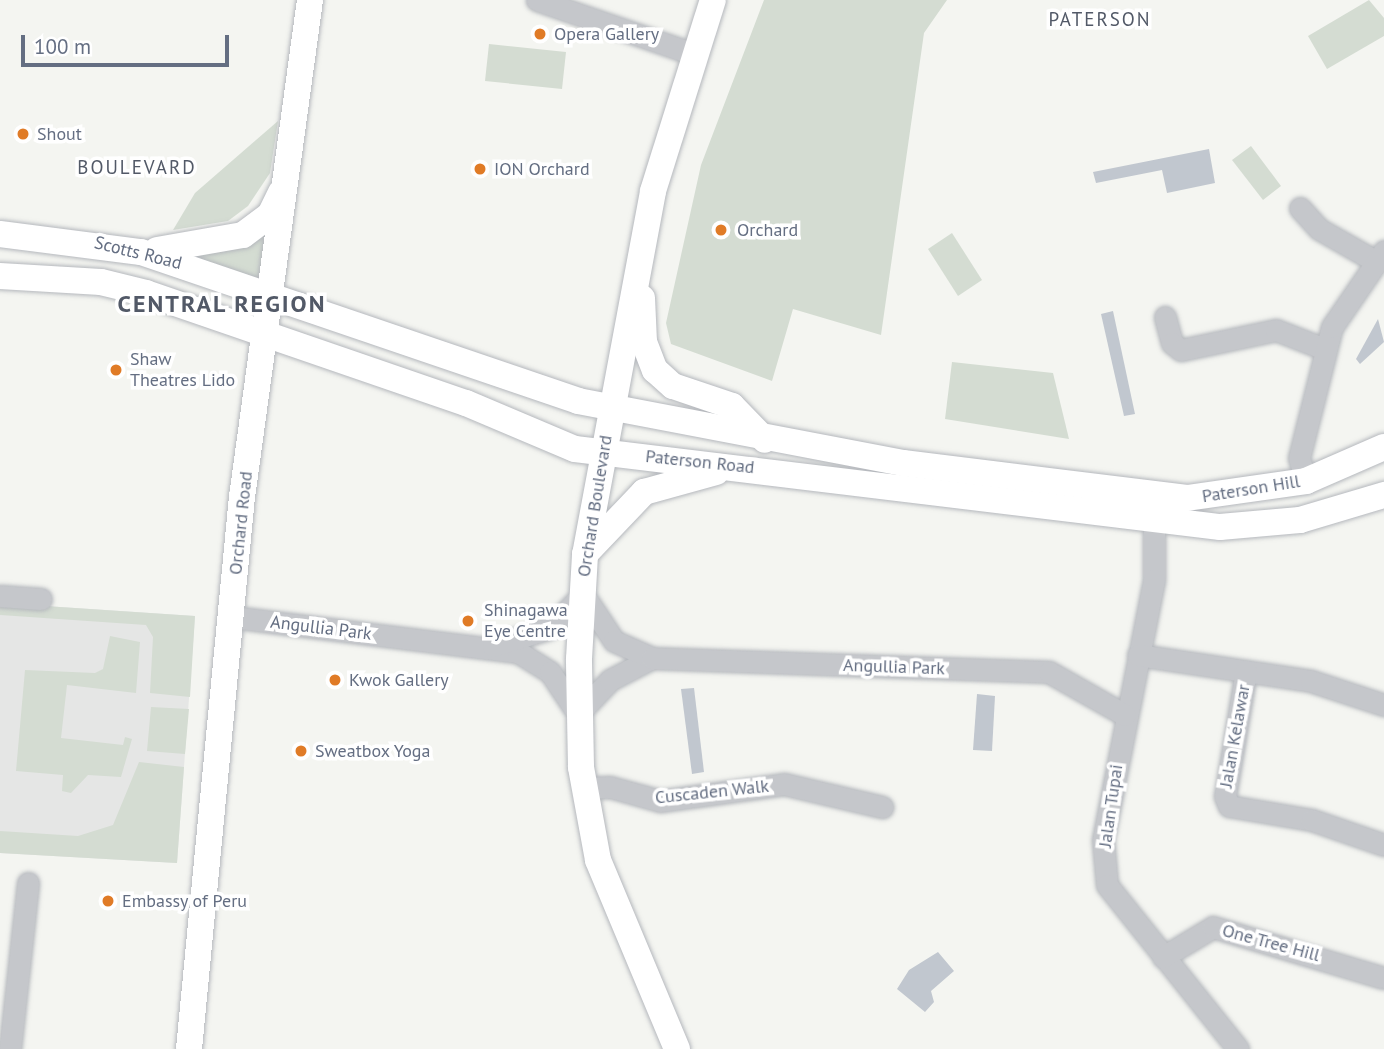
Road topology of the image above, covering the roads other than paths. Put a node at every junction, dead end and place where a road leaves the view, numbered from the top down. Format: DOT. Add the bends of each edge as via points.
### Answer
graph roads {
  1 [pos="310,0"];
  2 [pos="537,0"];
  3 [pos="569,0"];
  4 [pos="713,0"];
  5 [pos="696,47"];
  6 [pos="288,178"];
  7 [pos="1300,208"];
  8 [pos="0,234"];
  9 [pos="642,250"];
  10 [pos="141,252"];
  11 [pos="1380,256"];
  12 [pos="0,276"];
  13 [pos="272,296"];
  14 [pos="1165,317"];
  15 [pos="265,334"];
  16 [pos="1325,349"];
  17 [pos="610,408"];
  18 [pos="765,440"];
  19 [pos="1384,447"];
  20 [pos="604,452"];
  21 [pos="753,467"];
  22 [pos="1302,470"];
  23 [pos="1384,495"];
  24 [pos="1154,509"];
  25 [pos="585,555"];
  26 [pos="583,594"];
  27 [pos="0,596"];
  28 [pos="41,599"];
  29 [pos="232,617"];
  30 [pos="493,646"];
  31 [pos="1138,655"];
  32 [pos="652,658"];
  33 [pos="1246,671"];
  34 [pos="1384,705"];
  35 [pos="578,714"];
  36 [pos="1125,715"];
  37 [pos="583,788"];
  38 [pos="882,807"];
  39 [pos="1384,845"];
  40 [pos="28,883"];
  41 [pos="1163,957"];
  42 [pos="1384,978"];
  43 [pos="10,1049"];
  44 [pos="190,1049"];
  45 [pos="677,1049"];
  46 [pos="1238,1049"];
  1 -- 6 [label="main road, Orchard Road"];
  2 -- 5 [label="street"];
  3 -- 5 [label="street"];
  4 -- 5 [label="main road, Orchard Boulevard"];
  5 -- 9 [label="main road, Orchard Boulevard" via="668,132"];
  6 -- 10 [label="main road" via="270,215 243,236"];
  6 -- 13 [label="main road, Orchard Road"];
  7 -- 11 [label="street" via="1319,229"];
  8 -- 10 [label="main road, Scotts Road"];
  9 -- 17 [label="main road, Orchard Boulevard"];
  9 -- 18 [label="main road" via="644,342 655,370 673,386 745,414"];
  10 -- 13 [label="main road, Scotts Road"];
  11 -- 16 [label="street"];
  12 -- 15 [label="main road, Scotts Road" via="101,282"];
  13 -- 15 [label="main road, Orchard Road"];
  13 -- 17 [label="main road, Paterson Road" via="444,358"];
  14 -- 16 [label="street" via="1171,343 1181,350 1276,330"];
  15 -- 20 [label="main road, Paterson Road" via="466,403 537,436"];
  15 -- 29 [label="main road, Orchard Road"];
  16 -- 22 [label="street"];
  17 -- 18 [label="main road, Paterson Road" via="698,420"];
  17 -- 20 [label="main road, Orchard Boulevard"];
  18 -- 24 [label="main road, Paterson Road"];
  19 -- 22 [label="main road, Paterson Hill"];
  20 -- 21 [label="main road, Paterson Road"];
  20 -- 25 [label="main road, Orchard Boulevard"];
  21 -- 24 [label="main road, Paterson Road"];
  21 -- 25 [label="main road" via="672,480 644,492"];
  22 -- 24 [label="main road, Paterson Hill" via="1272,488"];
  23 -- 24 [label="main road, Paterson Hill" via="1277,524"];
  24 -- 31 [label="street, Jalan Tupai" via="1154,580"];
  25 -- 26 [label="main road, Orchard Boulevard"];
  26 -- 30 [label="street, Angullia Park" via="550,628"];
  26 -- 32 [label="street, Angullia Park" via="614,641"];
  26 -- 35 [label="main road, Orchard Boulevard"];
  27 -- 28 [label="street"];
  29 -- 30 [label="street, Angullia Park"];
  29 -- 44 [label="main road, Orchard Road"];
  30 -- 35 [label="street, Angullia Park" via="534,659"];
  31 -- 33 [label="street"];
  31 -- 36 [label="street, Jalan Tupai"];
  32 -- 35 [label="street, Angullia Park" via="610,680"];
  32 -- 36 [label="street, Angullia Park" via="1049,672"];
  33 -- 34 [label="street" via="1311,681"];
  33 -- 39 [label="street, Jalan Kelawar" via="1225,796 1229,806 1312,820"];
  35 -- 37 [label="main road, Orchard Boulevard"];
  36 -- 41 [label="street, Jalan Tupai" via="1103,840 1107,885"];
  37 -- 38 [label="street, Cuscaden Walk" via="610,787 660,801 784,785"];
  37 -- 45 [label="main road, Orchard Boulevard" via="613,907"];
  40 -- 43 [label="street"];
  41 -- 42 [label="street, One Tree Hill" via="1213,927"];
  41 -- 46 [label="street, Jalan Tupai"];
}
